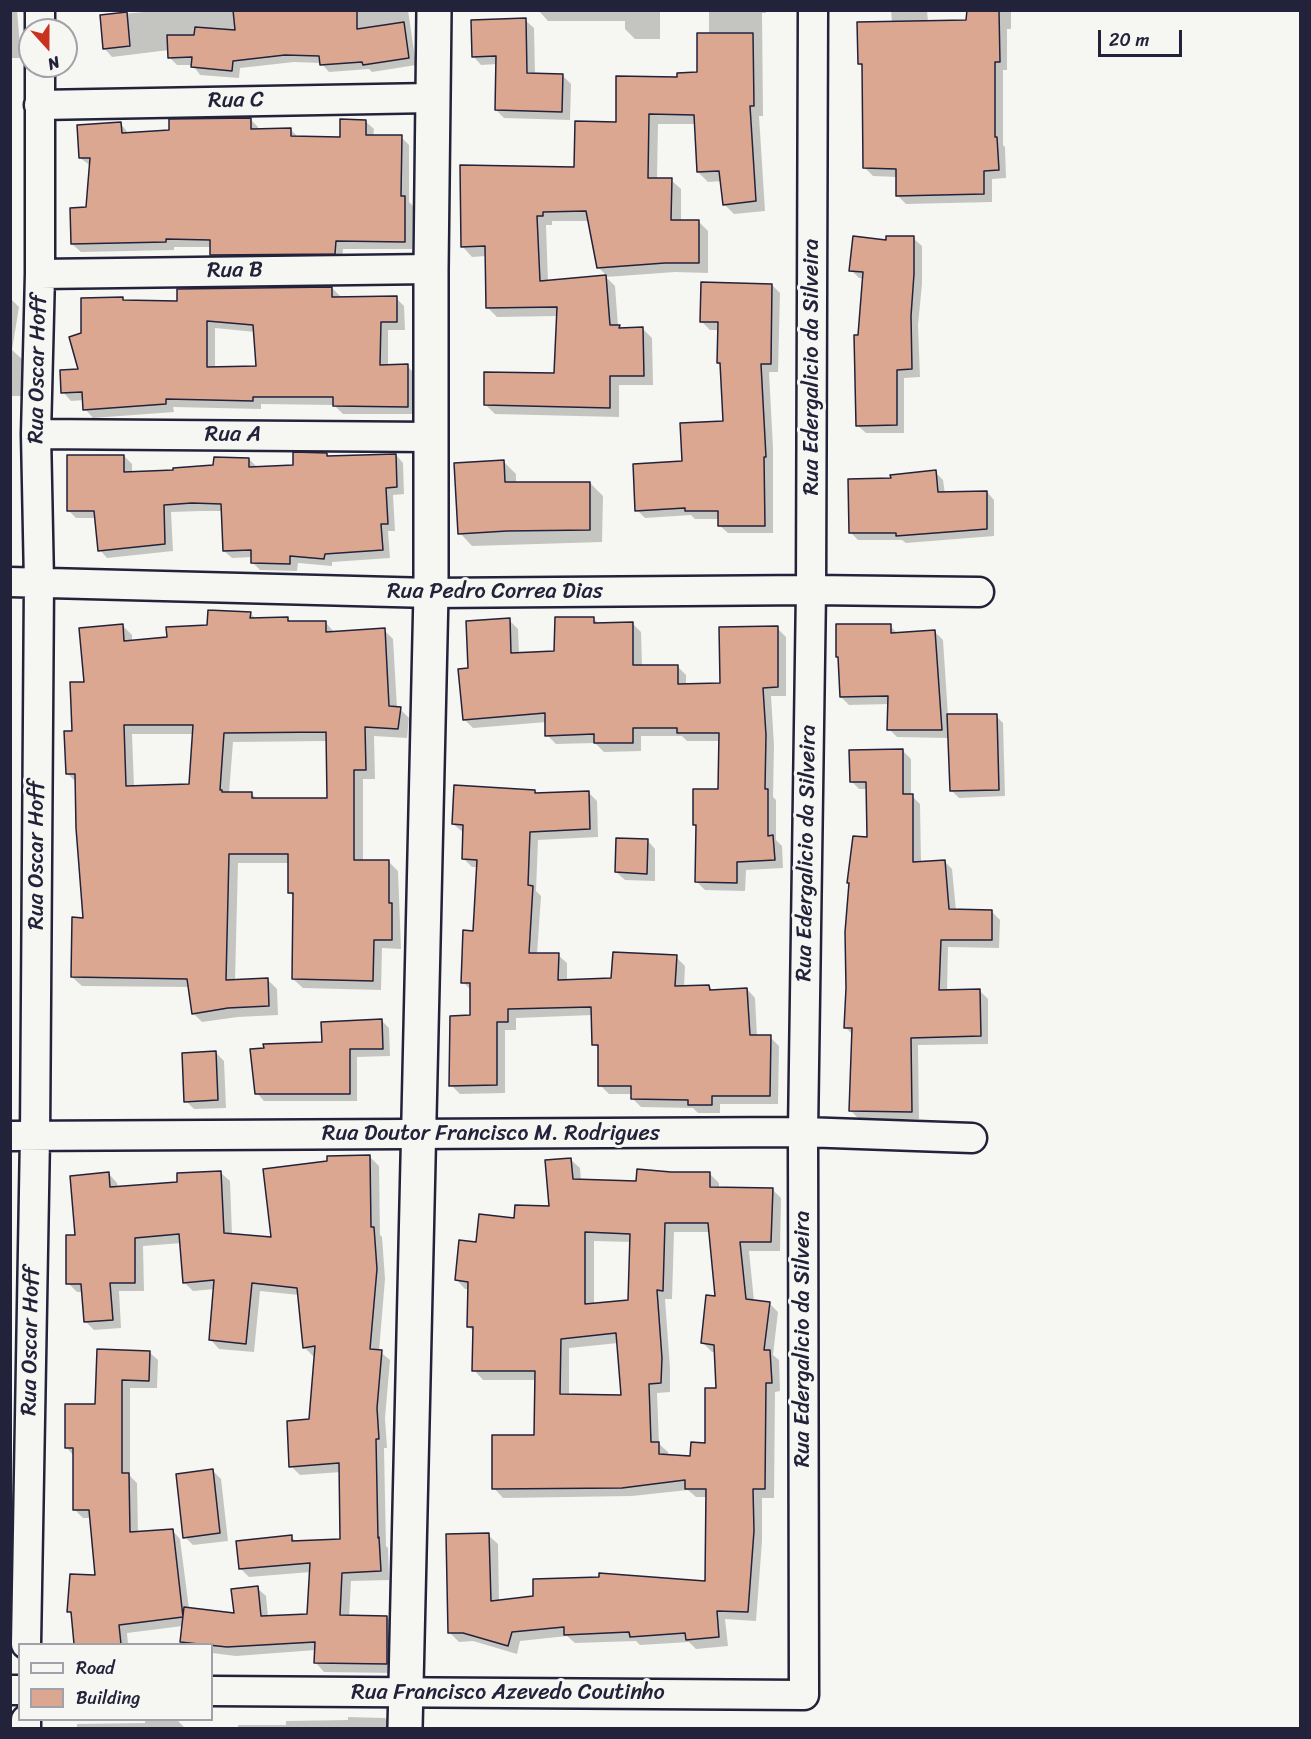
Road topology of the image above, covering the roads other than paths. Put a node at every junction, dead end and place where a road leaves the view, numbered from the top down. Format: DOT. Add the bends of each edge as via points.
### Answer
graph roads {
  1 [pos="434,10"];
  2 [pos="813,10"];
  3 [pos="40,78"];
  4 [pos="432,98"];
  5 [pos="39,105"];
  6 [pos="431,268"];
  7 [pos="40,274"];
  8 [pos="36,434"];
  9 [pos="431,437"];
  10 [pos="10,582"];
  11 [pos="39,582"];
  12 [pos="812,590"];
  13 [pos="979,592"];
  14 [pos="431,594"];
  15 [pos="803,1132"];
  16 [pos="417,1135"];
  17 [pos="23,1136"];
  18 [pos="972,1138"];
  19 [pos="27,1643"];
  20 [pos="213,1691"];
  21 [pos="405,1692"];
  22 [pos="804,1695"];
  23 [pos="405,1728"];
  1 -- 4 [label="street"];
  2 -- 12 [label="street, Rua Edergalicio da Silveira"];
  3 -- 5 [label="street, Rua Oscar Hoff"];
  4 -- 5 [label="street, Rua C"];
  4 -- 6 [label="street"];
  5 -- 7 [label="street, Rua Oscar Hoff"];
  6 -- 7 [label="street, Rua B"];
  6 -- 9 [label="street"];
  7 -- 8 [label="street, Rua Oscar Hoff"];
  8 -- 9 [label="street, Rua A"];
  8 -- 11 [label="street, Rua Oscar Hoff"];
  9 -- 14 [label="street"];
  10 -- 11 [label="street, Rua Pedro Correa Dias"];
  11 -- 14 [label="street, Rua Pedro Correa Dias"];
  11 -- 17 [label="street, Rua Oscar Hoff"];
  12 -- 13 [label="street, Rua Pedro Correa Dias"];
  12 -- 14 [label="street, Rua Pedro Correa Dias"];
  12 -- 15 [label="street, Rua Edergalicio da Silveira"];
  14 -- 16 [label="street"];
  15 -- 16 [label="street, Rua Doutor Francisco M. Rodrigues"];
  15 -- 18 [label="street, Rua Doutor Francisco M. Rodrigues"];
  15 -- 22 [label="street, Rua Edergalicio da Silveira"];
  16 -- 17 [label="street, Rua Doutor Francisco M. Rodrigues"];
  16 -- 21 [label="street"];
  17 -- 19 [label="street, Rua Oscar Hoff"];
  20 -- 21 [label="street, Rua Francisco Azevedo Coutinho"];
  21 -- 22 [label="street, Rua Francisco Azevedo Coutinho"];
  21 -- 23 [label="street"];
}
